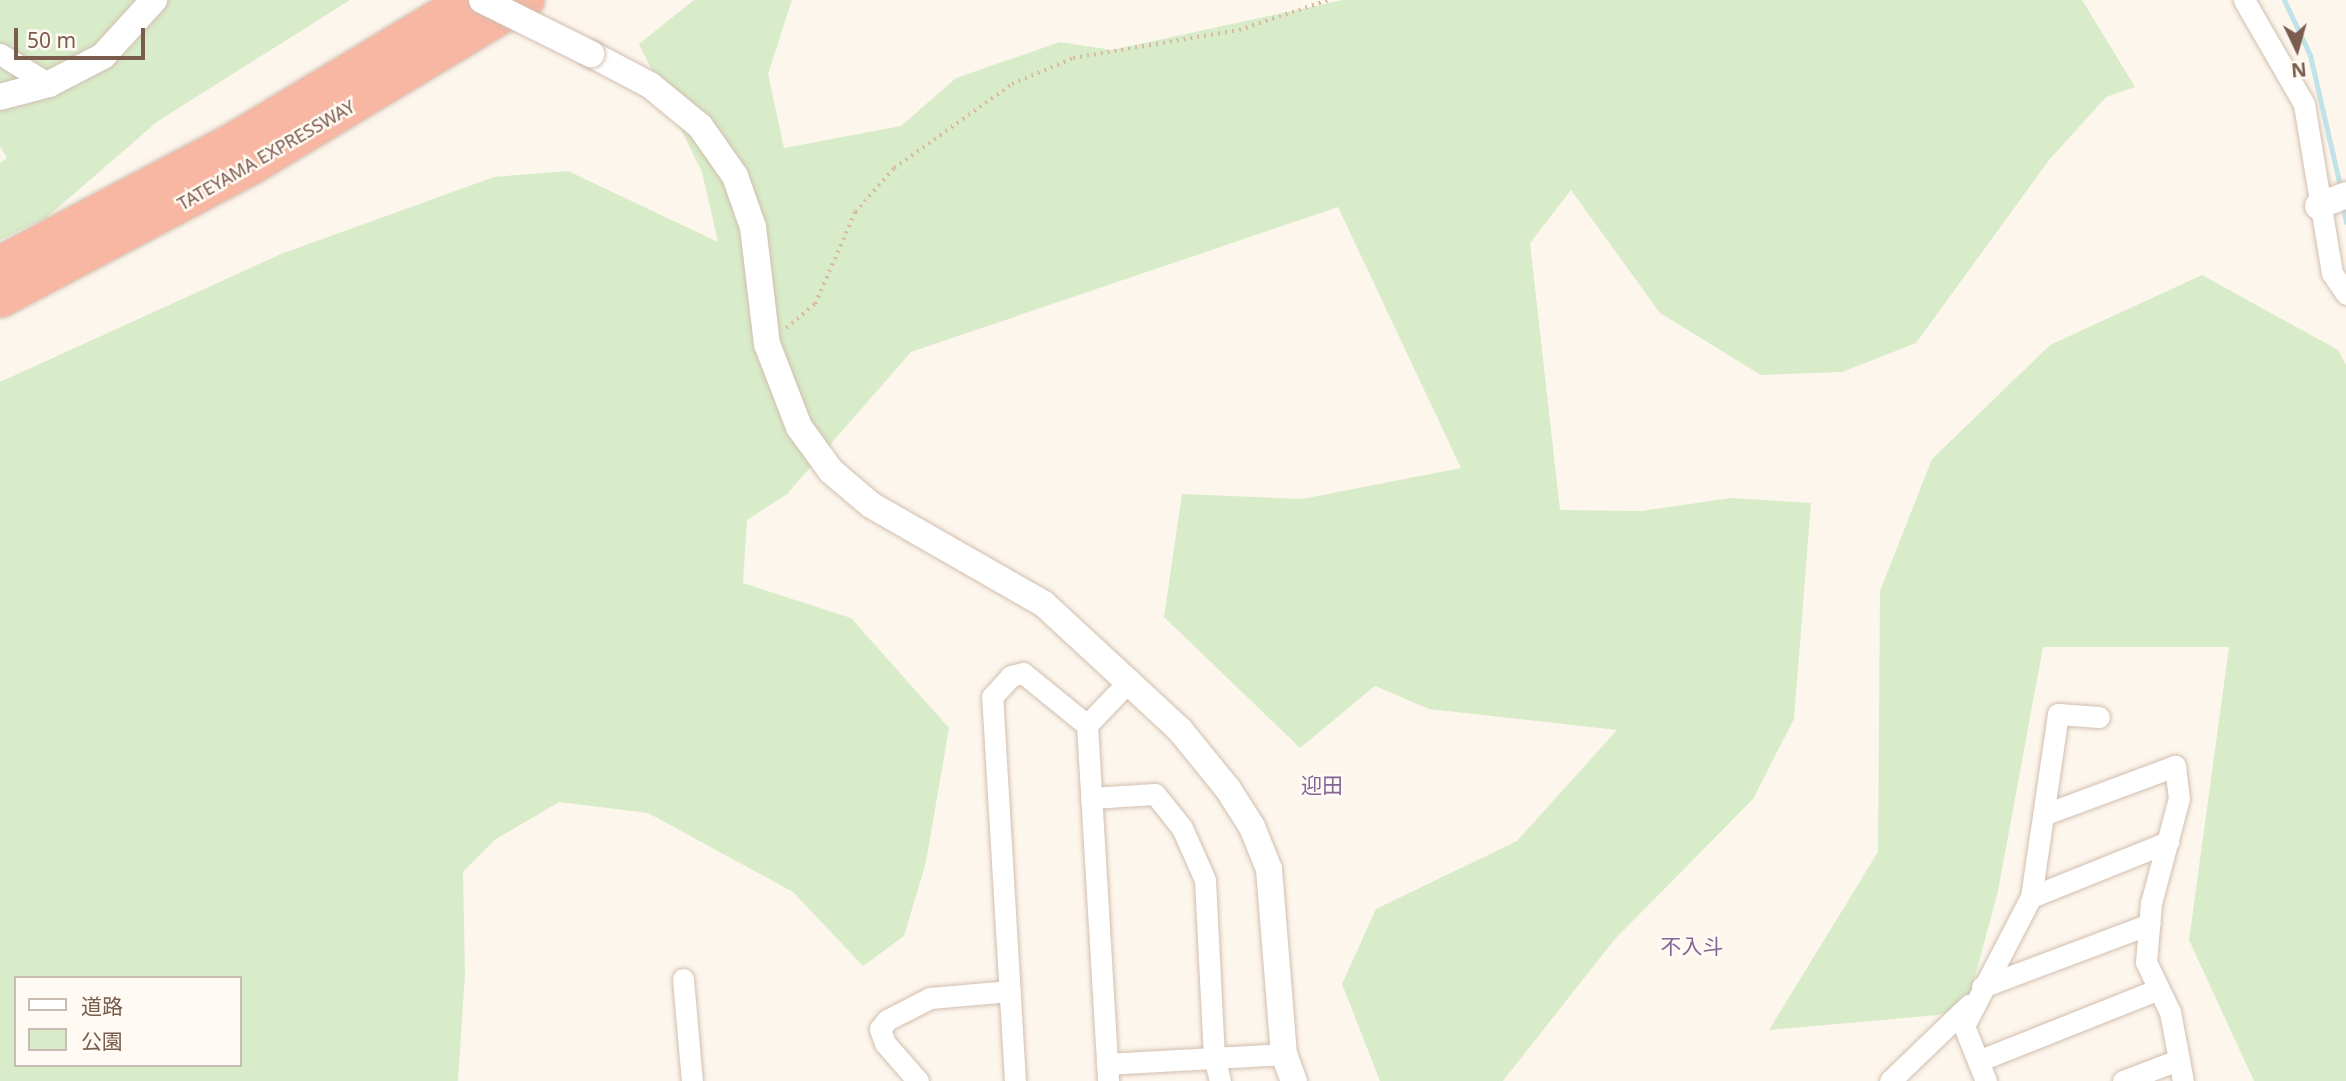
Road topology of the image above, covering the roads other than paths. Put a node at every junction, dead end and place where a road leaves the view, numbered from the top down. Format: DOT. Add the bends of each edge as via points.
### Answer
graph roads {
  1 [pos="154,0"];
  2 [pos="468,0"];
  3 [pos="482,0"];
  4 [pos="525,0"];
  5 [pos="2244,0"];
  6 [pos="0,54"];
  7 [pos="49,84"];
  8 [pos="0,97"];
  9 [pos="2346,195"];
  10 [pos="2318,206"];
  11 [pos="0,264"];
  12 [pos="2346,293"];
  13 [pos="0,299"];
  14 [pos="1130,680"];
  15 [pos="2099,717"];
  16 [pos="1087,726"];
  17 [pos="1091,798"];
  18 [pos="2043,814"];
  19 [pos="2168,842"];
  20 [pos="2031,897"];
  21 [pos="2150,924"];
  22 [pos="683,979"];
  23 [pos="2156,990"];
  24 [pos="1010,991"];
  25 [pos="1980,991"];
  26 [pos="1284,1054"];
  27 [pos="1214,1057"];
  28 [pos="1982,1071"];
  29 [pos="2179,1071"];
  30 [pos="1107,1072"];
  31 [pos="692,1081"];
  32 [pos="918,1081"];
  33 [pos="1015,1081"];
  34 [pos="1220,1081"];
  35 [pos="1294,1081"];
  36 [pos="1890,1081"];
  37 [pos="2123,1081"];
  1 -- 7 [label="street" via="103,56"];
  2 -- 11 [label="highway, TATEYAMA EXPRESSWAY" via="235,139"];
  3 -- 14 [label="street, bridge" via="650,85 700,126 735,176 753,227 767,344 799,428 831,471 871,505 1044,604"];
  4 -- 13 [label="highway, TATEYAMA EXPRESSWAY" via="251,165"];
  5 -- 10 [label="street" via="2304,104"];
  6 -- 7 [label="street"];
  7 -- 8 [label="street"];
  9 -- 10 [label="street"];
  10 -- 12 [label="street" via="2332,273"];
  14 -- 16 [label="street"];
  14 -- 26 [label="street" via="1180,730 1252,827 1269,869"];
  15 -- 18 [label="street" via="2058,714"];
  16 -- 17 [label="street"];
  16 -- 24 [label="street" via="1023,673 1011,676 992,697"];
  17 -- 27 [label="street" via="1155,794 1182,828 1205,880"];
  17 -- 30 [label="street"];
  18 -- 19 [label="street" via="2175,766 2179,798"];
  18 -- 20 [label="street"];
  19 -- 20 [label="street"];
  19 -- 21 [label="street"];
  20 -- 25 [label="street"];
  21 -- 23 [label="street" via="2146,962"];
  21 -- 25 [label="street"];
  22 -- 31 [label="street"];
  23 -- 28 [label="street"];
  23 -- 29 [label="street" via="2170,1012"];
  24 -- 32 [label="street" via="930,998 887,1020 880,1029 885,1043"];
  24 -- 33 [label="street"];
  25 -- 28 [label="street" via="1964,1026"];
  25 -- 36 [label="street"];
  26 -- 27 [label="street"];
  26 -- 35 [label="street"];
  27 -- 30 [label="street"];
  27 -- 34 [label="street"];
  29 -- 37 [label="street"];
}
